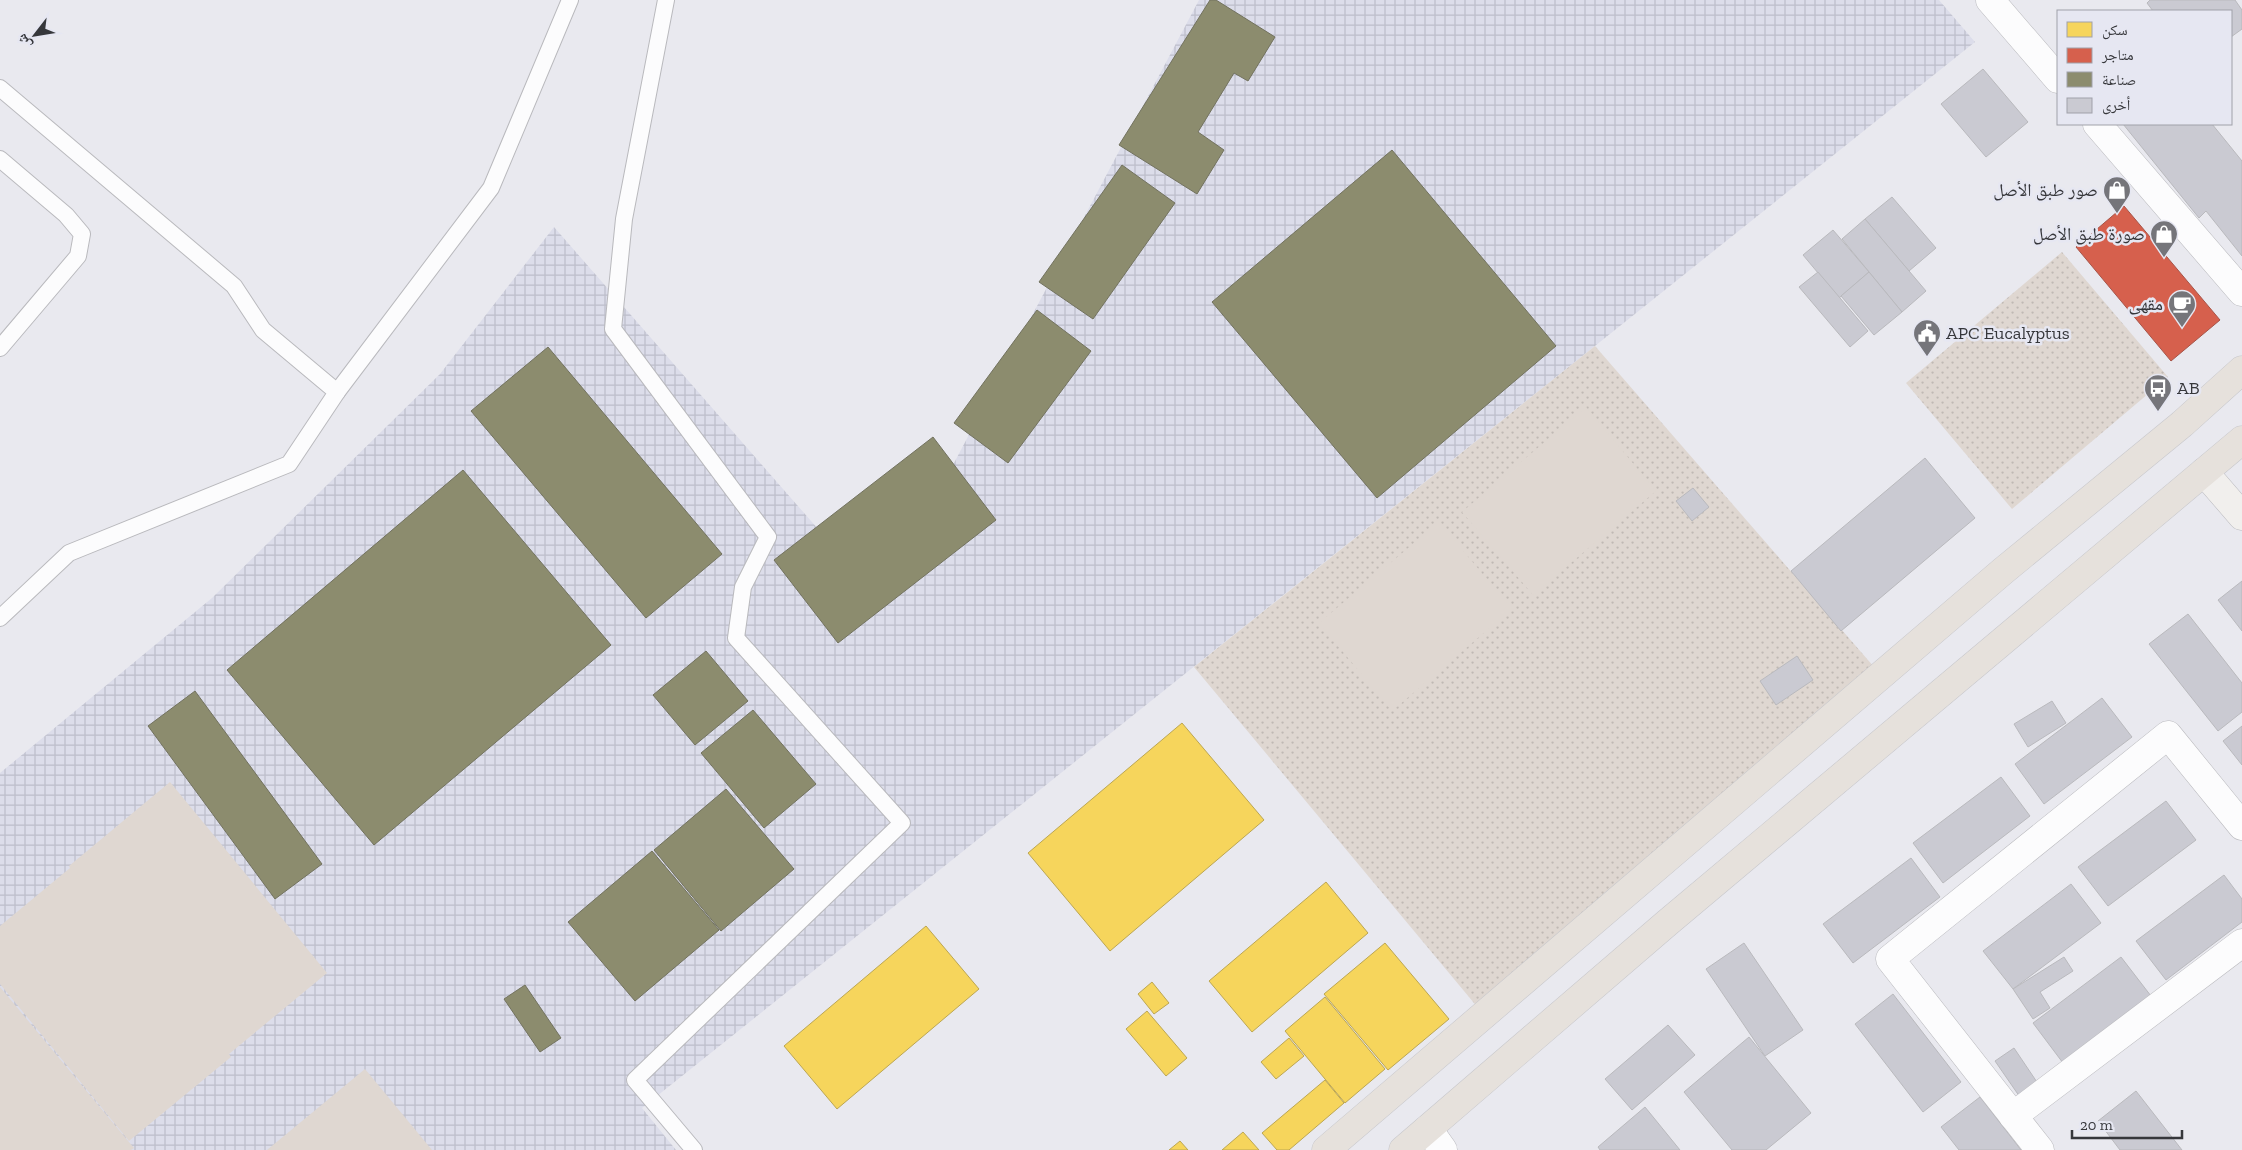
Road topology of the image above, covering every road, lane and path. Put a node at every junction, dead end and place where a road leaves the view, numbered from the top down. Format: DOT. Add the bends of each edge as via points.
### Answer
graph roads {
  1 [pos="570,0"];
  2 [pos="666,0"];
  3 [pos="1990,0"];
  4 [pos="2057,78"];
  5 [pos="0,88"];
  6 [pos="2098,125"];
  7 [pos="0,159"];
  8 [pos="2242,292"];
  9 [pos="0,348"];
  10 [pos="2242,370"];
  11 [pos="337,392"];
  12 [pos="2242,440"];
  13 [pos="2204,472"];
  14 [pos="2242,516"];
  15 [pos="0,618"];
  16 [pos="2242,826"];
  17 [pos="2242,943"];
  18 [pos="2012,1116"];
  19 [pos="1435,1139"];
  20 [pos="694,1150"];
  21 [pos="1326,1150"];
  22 [pos="1403,1150"];
  23 [pos="2040,1150"];
  1 -- 11 [label="lane" via="491,188"];
  2 -- 20 [label="lane" via="624,220 612,329 768,536 743,587 736,638 902,823 635,1080"];
  3 -- 4 [label="street"];
  5 -- 11 [label="lane" via="234,286 263,330"];
  6 -- 8 [label="street"];
  7 -- 9 [label="lane" via="66,215 82,234 78,256"];
  10 -- 21 [label="main road" via="2182,424 2002,571"];
  11 -- 15 [label="lane" via="289,464 69,553"];
  12 -- 13 [label="main road"];
  13 -- 14 [label="street"];
  13 -- 19 [label="main road" via="1674,916"];
  16 -- 18 [label="street" via="2168,735 1890,959"];
  17 -- 18 [label="street"];
  18 -- 23 [label="street"];
  19 -- 22 [label="main road"];
}
